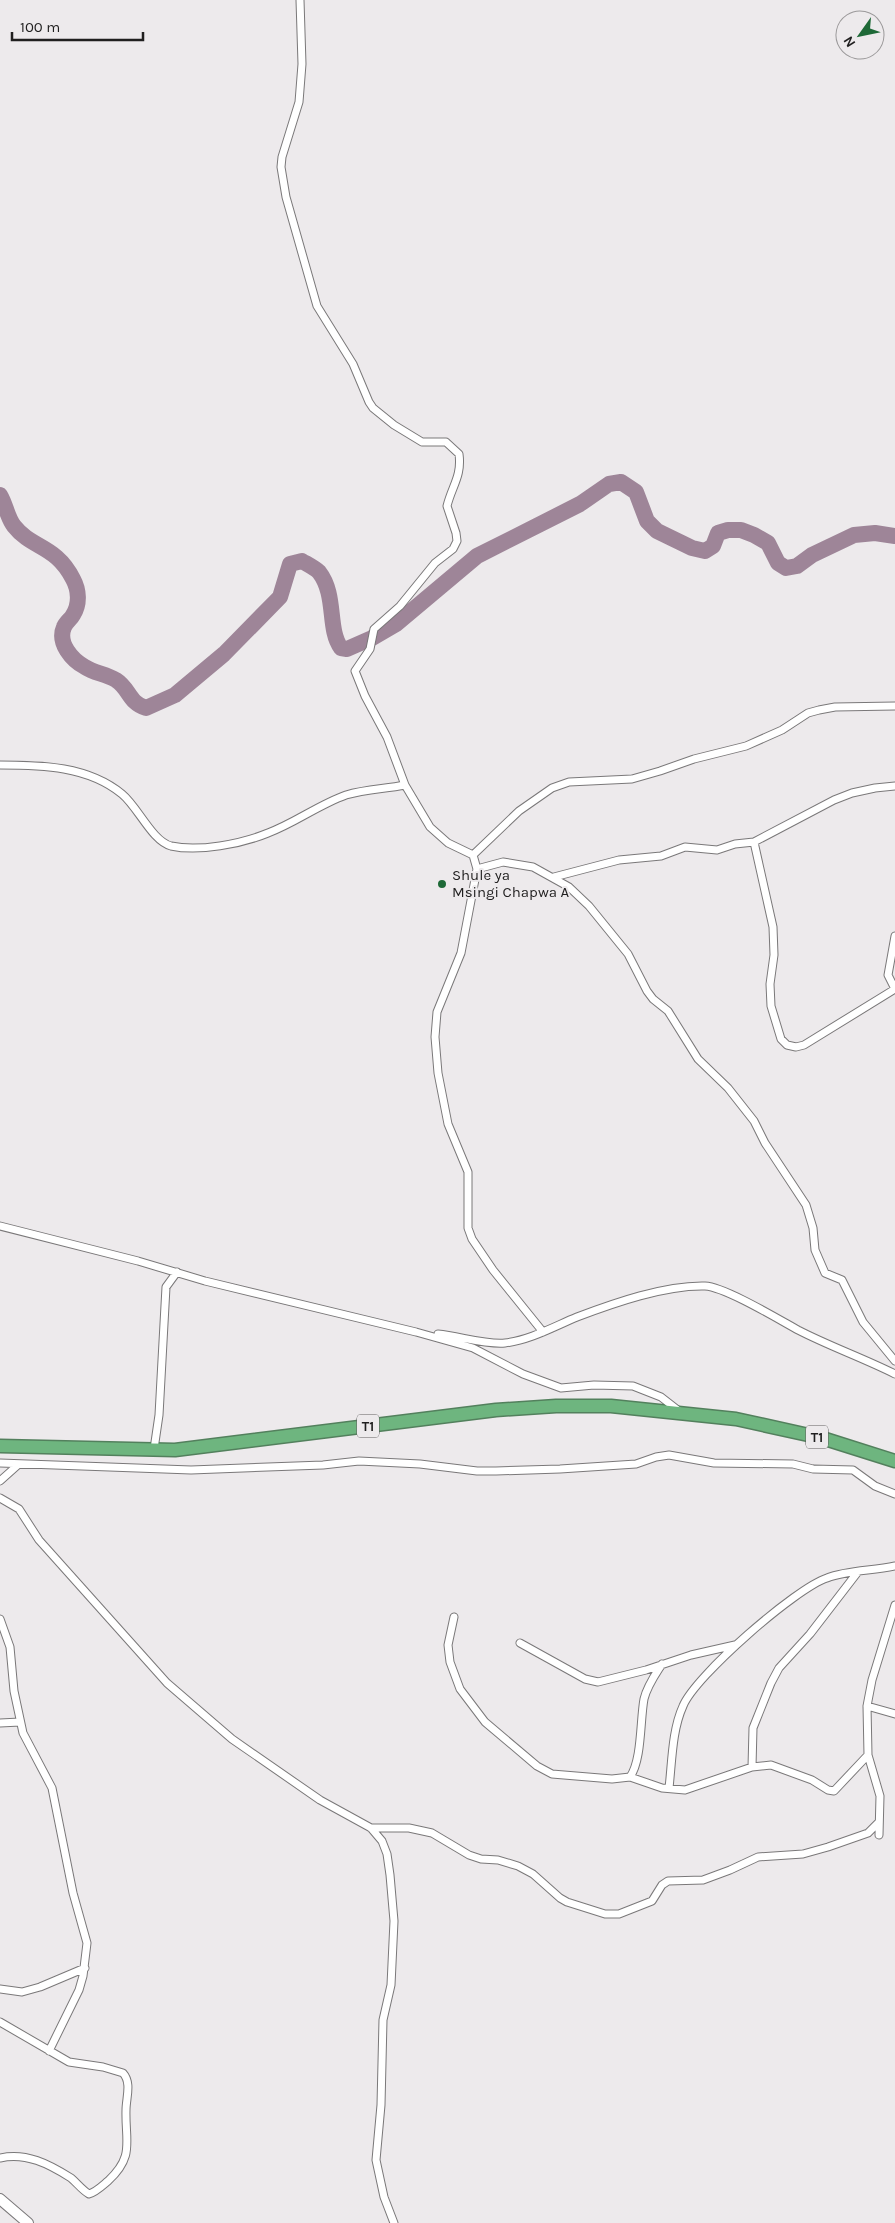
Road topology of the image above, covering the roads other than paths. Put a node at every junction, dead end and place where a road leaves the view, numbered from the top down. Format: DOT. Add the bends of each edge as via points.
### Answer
graph roads {
  1 [pos="300,0"];
  2 [pos="895,706"];
  3 [pos="0,765"];
  4 [pos="405,785"];
  5 [pos="895,786"];
  6 [pos="754,842"];
  7 [pos="473,855"];
  8 [pos="476,868"];
  9 [pos="554,877"];
  10 [pos="895,936"];
  11 [pos="895,989"];
  12 [pos="0,1226"];
  13 [pos="177,1272"];
  14 [pos="543,1332"];
  15 [pos="422,1333"];
  16 [pos="895,1361"];
  17 [pos="895,1374"];
  18 [pos="681,1412"];
  19 [pos="0,1446"];
  20 [pos="154,1449"];
  21 [pos="895,1461"];
  22 [pos="0,1463"];
  23 [pos="20,1464"];
  24 [pos="0,1481"];
  25 [pos="895,1494"];
  26 [pos="0,1498"];
  27 [pos="895,1566"];
  28 [pos="857,1573"];
  29 [pos="895,1605"];
  30 [pos="454,1617"];
  31 [pos="0,1619"];
  32 [pos="520,1643"];
  33 [pos="738,1645"];
  34 [pos="662,1664"];
  35 [pos="867,1706"];
  36 [pos="895,1714"];
  37 [pos="20,1722"];
  38 [pos="0,1723"];
  39 [pos="868,1755"];
  40 [pos="752,1767"];
  41 [pos="630,1777"];
  42 [pos="669,1788"];
  43 [pos="880,1822"];
  44 [pos="371,1828"];
  45 [pos="879,1835"];
  46 [pos="85,1968"];
  47 [pos="0,1989"];
  48 [pos="0,2022"];
  49 [pos="49,2051"];
  50 [pos="0,2158"];
  51 [pos="0,2199"];
  52 [pos="28,2223"];
  53 [pos="394,2223"];
  1 -- 4 [label="street" via="302,64 298,102 283,147 281,167 316,306 353,364 373,408 422,442 446,442 459,454 458,479 447,506 456,533 454,550 435,564 400,606 374,629 370,648 356,668 357,679 387,737"];
  2 -- 7 [label="street" via="819,710 746,746 694,759 660,772 632,779 569,782 552,788 518,811"];
  3 -- 4 [label="street" via="54,766 95,777 123,794 160,840 171,846 205,847 250,839 268,834 347,795"];
  4 -- 7 [label="street" via="436,834"];
  5 -- 6 [label="street" via="875,788 834,800"];
  6 -- 9 [label="street" via="717,850 685,847 661,856 619,860"];
  6 -- 11 [label="street" via="773,928 770,984 781,1039 787,1045 804,1045"];
  7 -- 8 [label="street"];
  8 -- 9 [label="street" via="503,862 533,867"];
  8 -- 14 [label="street" via="461,953 437,1012 438,1072 448,1124 468,1172 468,1228 472,1239"];
  9 -- 16 [label="street" via="589,906 628,954 647,991 668,1011 698,1060 744,1106 804,1201 813,1228 815,1250 825,1272 842,1280 863,1322"];
  10 -- 11 [label="street" via="888,975"];
  12 -- 13 [label="street"];
  13 -- 15 [label="street"];
  13 -- 20 [label="street" via="166,1287"];
  14 -- 15 [label="street" via="507,1343 491,1344"];
  14 -- 17 [label="street" via="620,1302 670,1290 707,1286 735,1296 800,1331"];
  15 -- 18 [label="street" via="474,1348 523,1374 561,1388 633,1386 661,1398"];
  18 -- 20 [label="highway, T1" via="611,1406 513,1409 175,1450"];
  18 -- 21 [label="highway, T1" via="736,1419 822,1438"];
  19 -- 20 [label="highway, T1"];
  22 -- 23 [label="street"];
  23 -- 24 [label="street"];
  23 -- 25 [label="street" via="191,1470 359,1461 496,1471 636,1464 669,1455 714,1463 793,1464 813,1469 853,1470 875,1486"];
  26 -- 44 [label="street" via="20,1509 39,1540 168,1683 257,1758 334,1809"];
  27 -- 28 [label="street"];
  28 -- 33 [label="street" via="826,1578 811,1585"];
  28 -- 40 [label="street" via="771,1683 753,1728"];
  29 -- 35 [label="street"];
  30 -- 41 [label="street" via="448,1645 450,1662 460,1689 485,1722 537,1766 552,1774 612,1780"];
  31 -- 37 [label="street" via="10,1647"];
  32 -- 34 [label="street" via="592,1681 608,1680"];
  33 -- 34 [label="street"];
  33 -- 42 [label="street" via="706,1673 684,1703 679,1715"];
  34 -- 41 [label="street" via="644,1697 636,1763"];
  35 -- 36 [label="street"];
  35 -- 39 [label="street"];
  37 -- 38 [label="street"];
  37 -- 46 [label="street" via="26,1741 52,1788 72,1893 87,1943"];
  39 -- 40 [label="street" via="834,1791 777,1766"];
  39 -- 43 [label="street" via="880,1796"];
  40 -- 42 [label="street" via="685,1790"];
  41 -- 42 [label="street"];
  43 -- 44 [label="street" via="868,1833 803,1854 758,1857 702,1880 668,1881 652,1901 614,1915 567,1902 518,1866 469,1855 432,1833 409,1828"];
  43 -- 45 [label="street"];
  44 -- 53 [label="street" via="382,1841 387,1854 394,1903 392,1985 383,2020 376,2160 384,2198"];
  46 -- 47 [label="street" via="22,1992"];
  46 -- 49 [label="street" via="79,1990"];
  48 -- 49 [label="street"];
  49 -- 50 [label="street" via="69,2062 125,2074 128,2082 128,2145 122,2164 100,2188 89,2194 73,2179 43,2162 21,2156"];
  51 -- 52 [label="street"];
}
